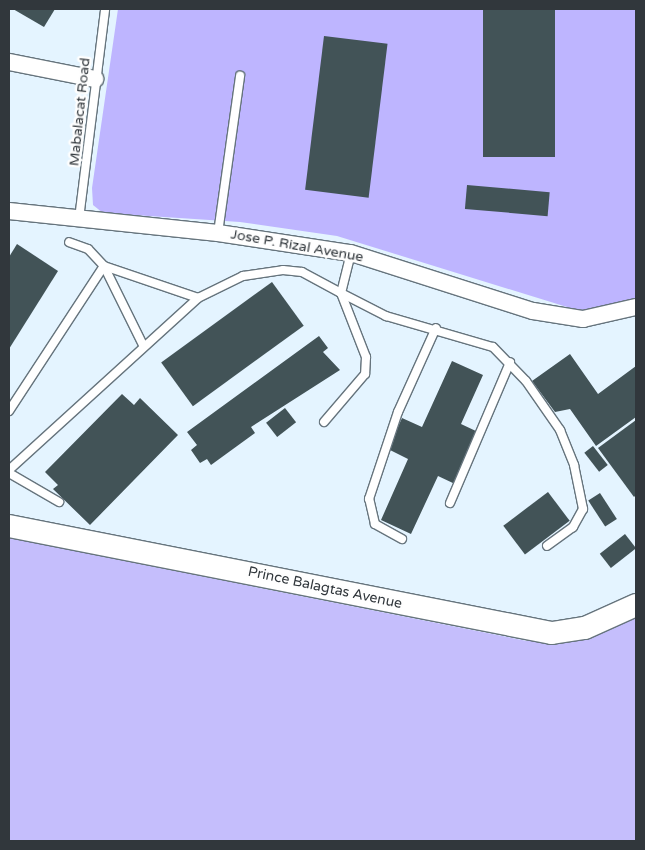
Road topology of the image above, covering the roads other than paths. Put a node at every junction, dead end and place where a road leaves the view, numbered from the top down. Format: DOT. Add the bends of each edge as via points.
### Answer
graph roads {
  1 [pos="105,9"];
  2 [pos="9,62"];
  3 [pos="240,76"];
  4 [pos="95,79"];
  5 [pos="9,211"];
  6 [pos="79,219"];
  7 [pos="218,232"];
  8 [pos="69,242"];
  9 [pos="351,253"];
  10 [pos="104,266"];
  11 [pos="341,294"];
  12 [pos="198,298"];
  13 [pos="636,307"];
  14 [pos="436,328"];
  15 [pos="143,345"];
  16 [pos="510,362"];
  17 [pos="9,411"];
  18 [pos="324,422"];
  19 [pos="9,472"];
  20 [pos="59,502"];
  21 [pos="450,502"];
  22 [pos="9,526"];
  23 [pos="402,539"];
  24 [pos="548,546"];
  25 [pos="636,605"];
  1 -- 4 [label="lane, Mabalacat Road"];
  2 -- 4 [label="street"];
  3 -- 7 [label="lane"];
  4 -- 6 [label="lane, Mabalacat Road"];
  5 -- 6 [label="street, Jose P. Rizal Avenue"];
  6 -- 7 [label="street, Jose P. Rizal Avenue"];
  7 -- 9 [label="street, Jose P. Rizal Avenue"];
  8 -- 10 [label="lane" via="88,249"];
  9 -- 11 [label="lane"];
  9 -- 13 [label="street, Jose P. Rizal Avenue" via="533,311 583,319"];
  10 -- 12 [label="lane"];
  10 -- 15 [label="lane"];
  10 -- 17 [label="lane"];
  11 -- 12 [label="lane" via="302,272 283,270 243,276"];
  11 -- 14 [label="lane" via="386,316"];
  11 -- 18 [label="lane" via="366,357 364,374"];
  12 -- 15 [label="lane"];
  14 -- 16 [label="lane" via="492,347"];
  14 -- 23 [label="lane" via="398,412 369,499 375,524"];
  15 -- 19 [label="lane"];
  16 -- 21 [label="lane"];
  16 -- 24 [label="lane" via="560,430 582,496 577,522"];
  19 -- 20 [label="lane"];
  22 -- 25 [label="main road, Prince Balagtas Avenue" via="552,633 585,628"];
}
